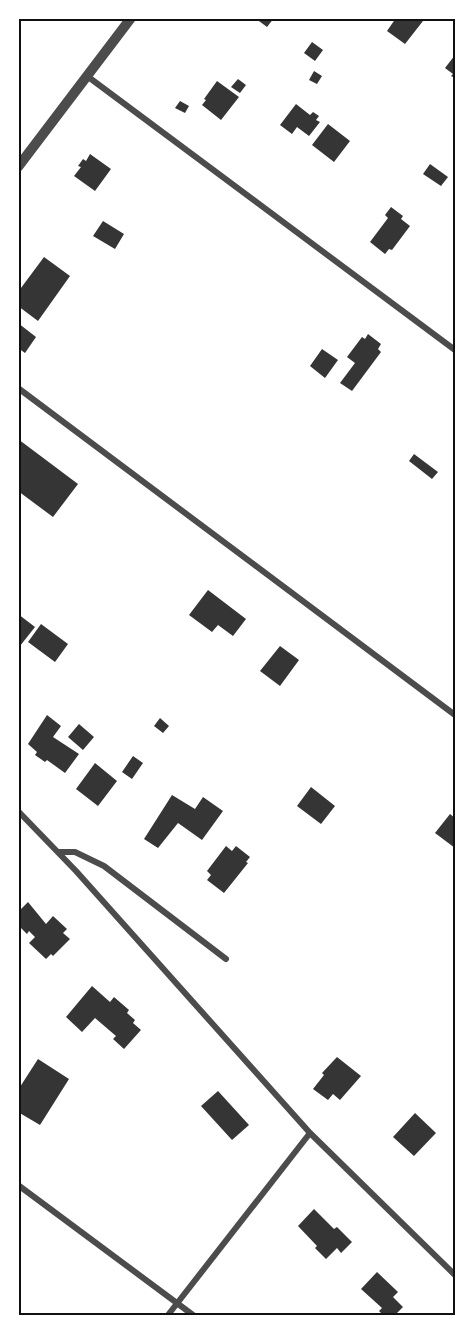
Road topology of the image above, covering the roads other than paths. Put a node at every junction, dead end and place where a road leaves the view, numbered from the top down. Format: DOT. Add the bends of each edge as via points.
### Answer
graph roads {
  1 [pos="131,18"];
  2 [pos="87,76"];
  3 [pos="18,167"];
  4 [pos="455,350"];
  5 [pos="18,388"];
  6 [pos="455,715"];
  7 [pos="18,811"];
  8 [pos="59,852"];
  9 [pos="226,959"];
  10 [pos="310,1133"];
  11 [pos="18,1185"];
  12 [pos="455,1275"];
  13 [pos="177,1303"];
  14 [pos="168,1315"];
  15 [pos="193,1315"];
  1 -- 2 [label="street"];
  2 -- 3 [label="street"];
  2 -- 4 [label="street"];
  5 -- 6 [label="street"];
  7 -- 8 [label="street"];
  8 -- 9 [label="street" via="75,852 104,866"];
  8 -- 10 [label="street"];
  10 -- 12 [label="street"];
  10 -- 13 [label="street"];
  11 -- 13 [label="street"];
  13 -- 14 [label="street"];
  13 -- 15 [label="street"];
}
